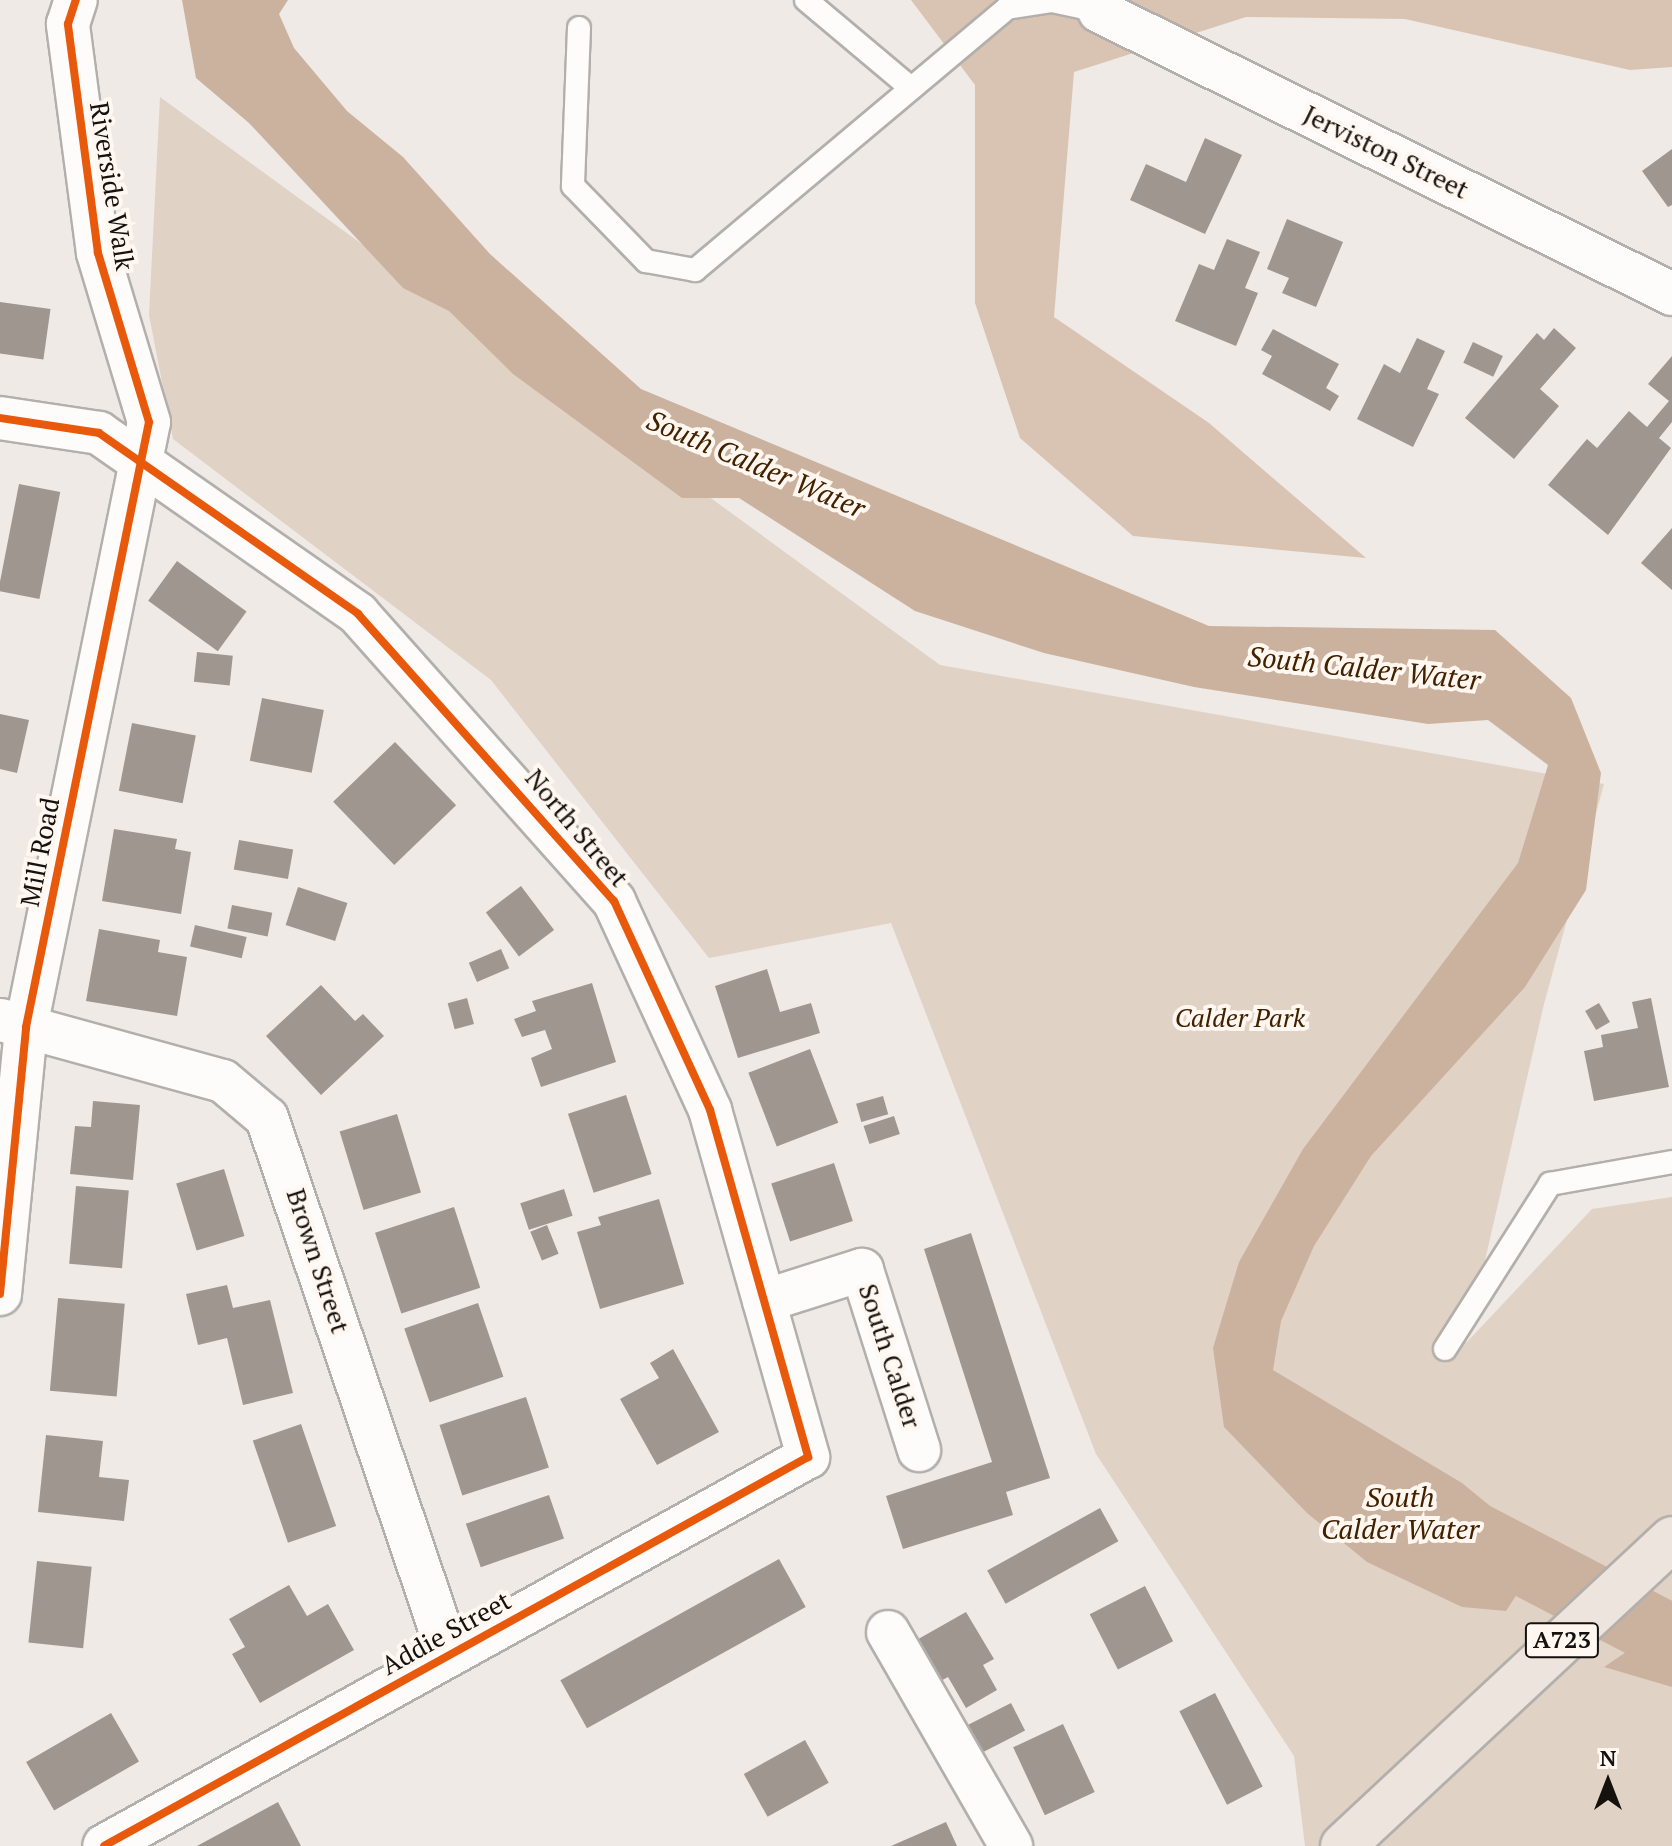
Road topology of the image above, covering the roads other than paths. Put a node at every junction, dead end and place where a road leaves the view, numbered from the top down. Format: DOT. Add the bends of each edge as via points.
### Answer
graph roads {
  1 [pos="76,0"];
  2 [pos="806,0"];
  3 [pos="1099,11"];
  4 [pos="579,28"];
  5 [pos="911,88"];
  6 [pos="1672,294"];
  7 [pos="0,418"];
  8 [pos="144,440"];
  9 [pos="13,1024"];
  10 [pos="1672,1162"];
  11 [pos="0,1294"];
  12 [pos="764,1301"];
  13 [pos="1445,1349"];
  14 [pos="919,1450"];
  15 [pos="808,1457"];
  16 [pos="1672,1539"];
  17 [pos="888,1632"];
  18 [pos="449,1655"];
  19 [pos="104,1846"];
  20 [pos="1011,1846"];
  21 [pos="1343,1846"];
  1 -- 8 [label="street, Riverside Walk" via="68,24 98,253"];
  2 -- 5 [label="lane"];
  3 -- 5 [label="lane" via="1052,1 1007,8"];
  3 -- 6 [label="street, Jerviston Street"];
  4 -- 5 [label="lane" via="573,186 646,261 695,270"];
  7 -- 8 [label="street, North Street"];
  8 -- 9 [label="street, Mill Road"];
  8 -- 12 [label="street, North Street" via="358,614 614,901 710,1110"];
  9 -- 11 [label="street, Mill Road"];
  9 -- 18 [label="street, Brown Street" via="223,1081 267,1118"];
  10 -- 13 [label="lane" via="1550,1184"];
  12 -- 14 [label="street, South Calder" via="862,1270"];
  12 -- 15 [label="street, North Street"];
  15 -- 18 [label="street, Addie Street"];
  16 -- 21 [label="main road, A723"];
  17 -- 20 [label="street"];
  18 -- 19 [label="street, Addie Street"];
}
